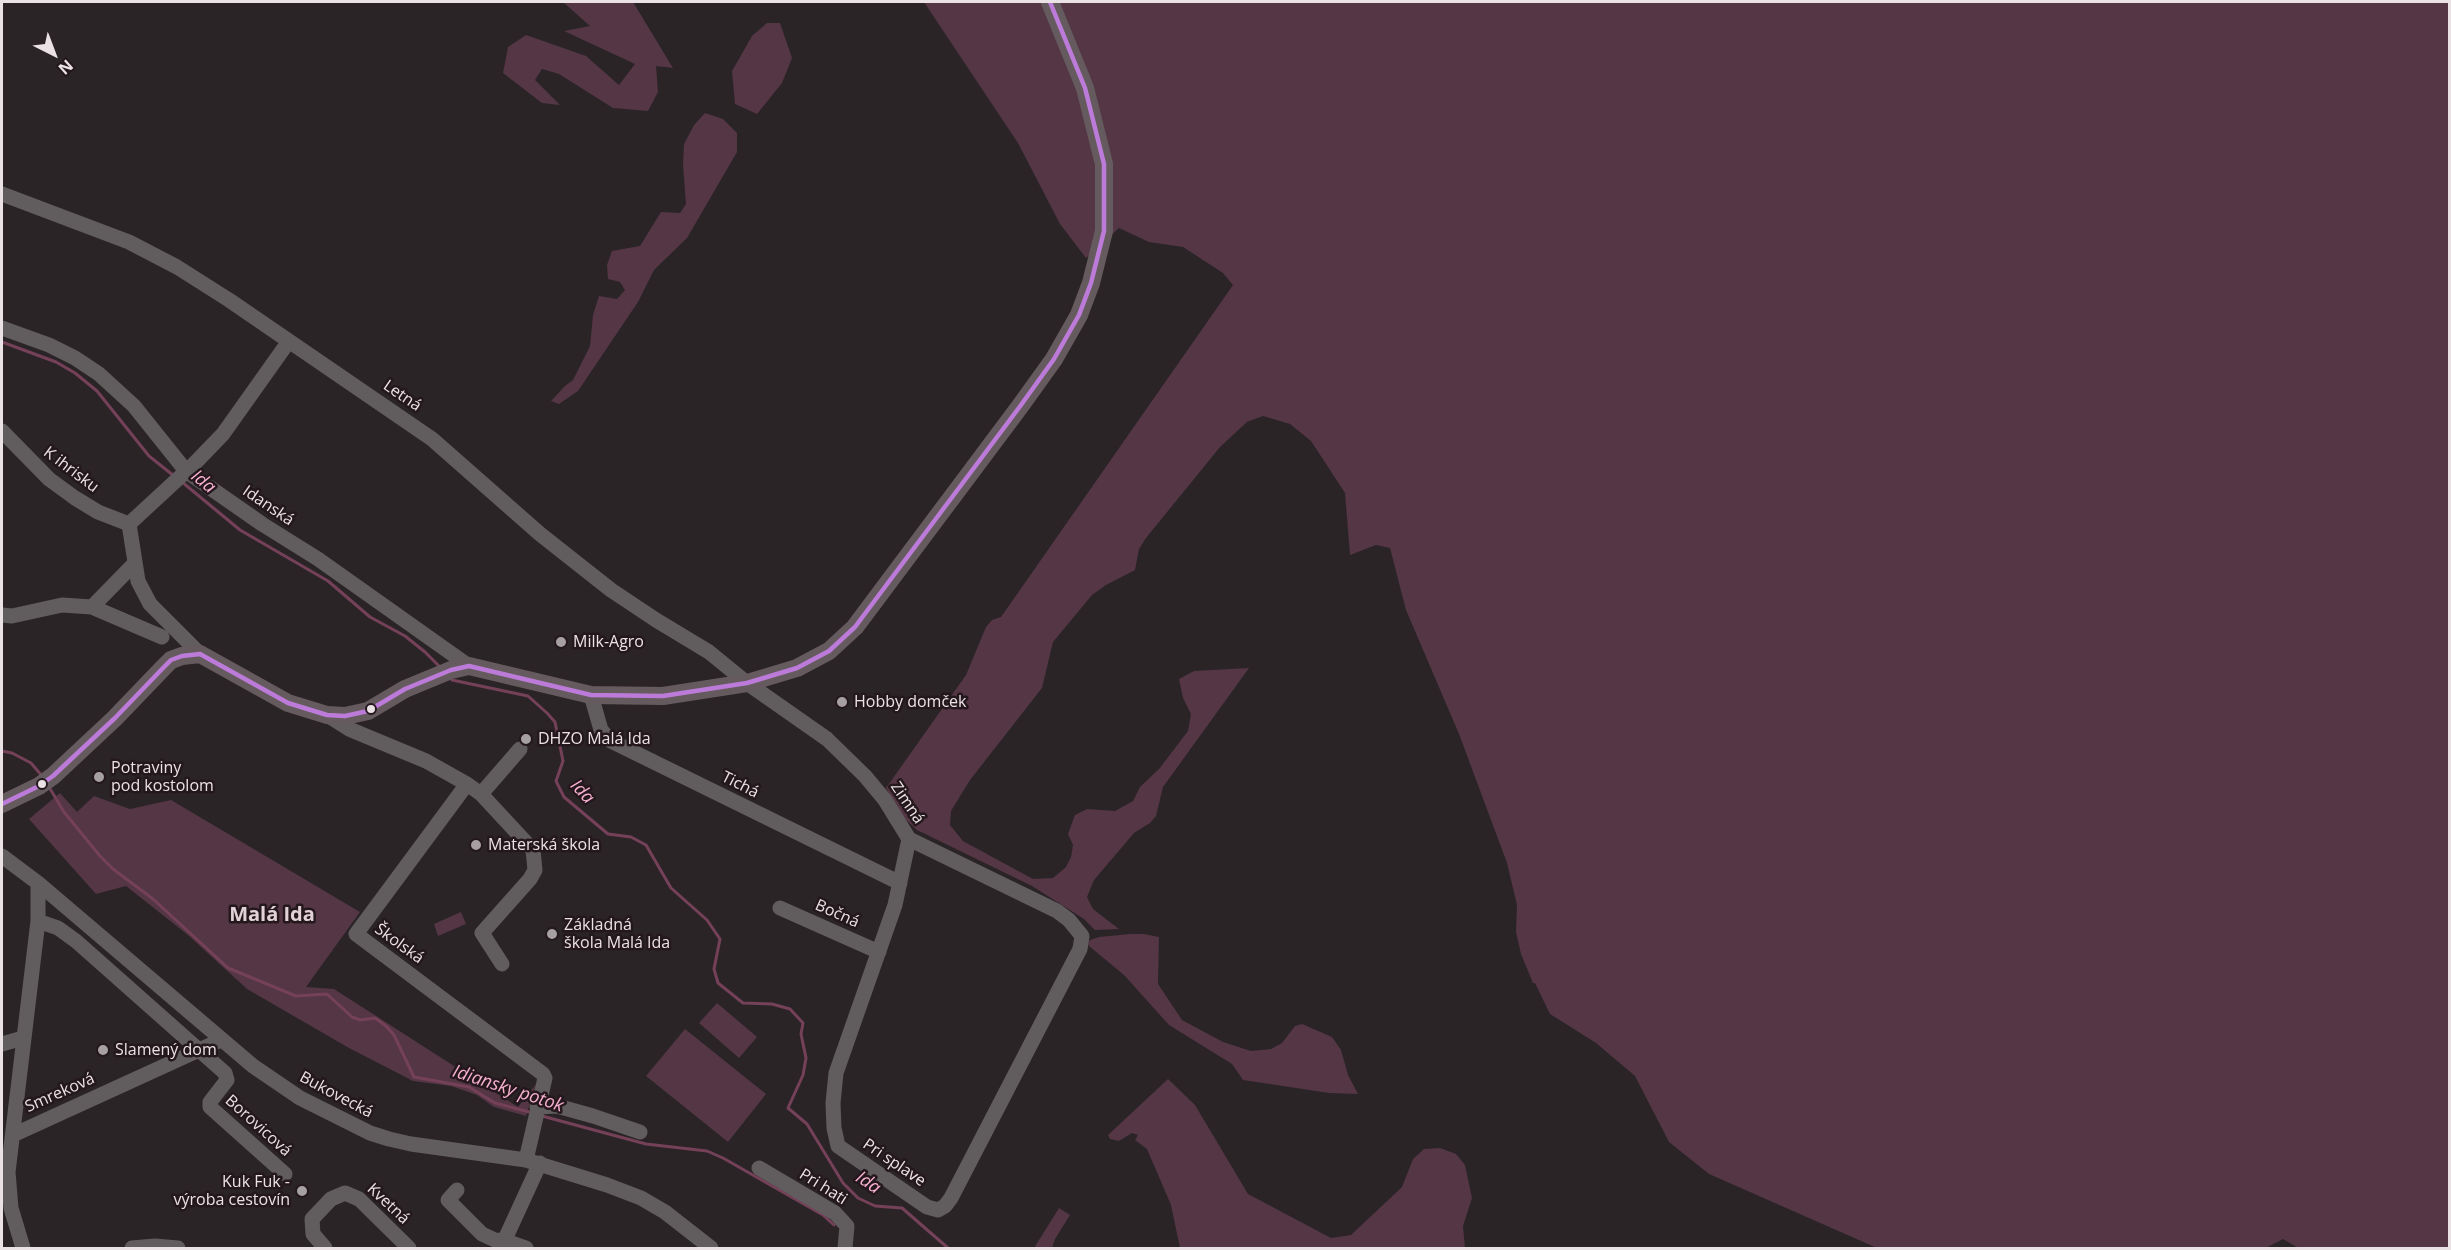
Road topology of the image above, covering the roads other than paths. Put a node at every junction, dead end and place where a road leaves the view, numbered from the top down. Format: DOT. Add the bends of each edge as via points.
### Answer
graph roads {
  1 [pos="1050,2"];
  2 [pos="2,194"];
  3 [pos="2,328"];
  4 [pos="289,341"];
  5 [pos="2,431"];
  6 [pos="179,477"];
  7 [pos="129,524"];
  8 [pos="134,565"];
  9 [pos="150,604"];
  10 [pos="92,607"];
  11 [pos="2,615"];
  12 [pos="162,637"];
  13 [pos="200,654"];
  14 [pos="163,668"];
  15 [pos="460,668"];
  16 [pos="747,683"];
  17 [pos="591,695"];
  18 [pos="358,724"];
  19 [pos="520,749"];
  20 [pos="38,784"];
  21 [pos="467,784"];
  22 [pos="481,795"];
  23 [pos="2,796"];
  24 [pos="2,804"];
  25 [pos="909,839"];
  26 [pos="2,849"];
  27 [pos="2,856"];
  28 [pos="18,867"];
  29 [pos="38,883"];
  30 [pos="900,883"];
  31 [pos="780,908"];
  32 [pos="38,921"];
  33 [pos="1082,936"];
  34 [pos="879,952"];
  35 [pos="502,964"];
  36 [pos="23,1038"];
  37 [pos="221,1040"];
  38 [pos="2,1044"];
  39 [pos="199,1050"];
  40 [pos="536,1114"];
  41 [pos="640,1132"];
  42 [pos="13,1135"];
  43 [pos="533,1162"];
  44 [pos="759,1168"];
  45 [pos="285,1174"];
  46 [pos="457,1190"];
  47 [pos="503,1245"];
  48 [pos="19,1247"];
  49 [pos="132,1248"];
  50 [pos="177,1248"];
  51 [pos="326,1248"];
  52 [pos="409,1248"];
  53 [pos="526,1248"];
  54 [pos="711,1248"];
  55 [pos="844,1248"];
  1 -- 16 [label="main road" via="1084,88 1104,164 1104,231 1079,315 1054,359 855,627 820,657"];
  2 -- 4 [label="street, Letná" via="129,242 177,267"];
  3 -- 6 [label="street, Idanská" via="49,345 99,374 134,406"];
  4 -- 6 [label="street" via="224,434"];
  4 -- 16 [label="street, Letná" via="432,439 611,590 709,652"];
  5 -- 7 [label="street, K ihrisku" via="49,479 98,512"];
  6 -- 7 [label="street"];
  6 -- 15 [label="street, Idanská" via="318,559"];
  7 -- 8 [label="street"];
  8 -- 9 [label="street"];
  8 -- 10 [label="street"];
  9 -- 12 [label="street"];
  9 -- 13 [label="street"];
  10 -- 11 [label="street" via="62,605"];
  10 -- 12 [label="street"];
  12 -- 14 [label="street"];
  13 -- 14 [label="main road" via="171,660"];
  13 -- 18 [label="main road" via="288,703"];
  14 -- 20 [label="main road" via="115,718"];
  15 -- 17 [label="main road"];
  15 -- 18 [label="main road" via="405,689"];
  16 -- 17 [label="main road" via="663,696"];
  16 -- 25 [label="street, Zimná" via="841,751 885,800"];
  17 -- 30 [label="street, Tichá" via="601,730 611,741"];
  18 -- 21 [label="street"];
  19 -- 22 [label="street"];
  20 -- 23 [label="main road"];
  20 -- 24 [label="main road"];
  21 -- 22 [label="street"];
  21 -- 40 [label="street, Školská" via="356,934 541,1071 545,1078"];
  22 -- 35 [label="street" via="529,844 535,861 530,879 482,933"];
  25 -- 30 [label="street, Pri splave"];
  25 -- 33 [label="street, Zimná" via="1057,911"];
  26 -- 28 [label="street"];
  27 -- 28 [label="street, Bukovecká"];
  28 -- 29 [label="street, Bukovecká"];
  29 -- 32 [label="street"];
  29 -- 37 [label="street, Bukovecká"];
  30 -- 34 [label="street, Pri splave"];
  31 -- 34 [label="street, Bočná"];
  32 -- 36 [label="street"];
  32 -- 39 [label="street" via="58,928 76,941"];
  33 -- 34 [label="street, Pri splave" via="1080,949 951,1198 938,1210 927,1207 838,1146 833,1103 836,1073"];
  36 -- 38 [label="street"];
  36 -- 42 [label="street"];
  37 -- 39 [label="street, Smreková"];
  37 -- 43 [label="street, Bukovecká" via="300,1098 370,1134"];
  39 -- 42 [label="street, Smreková"];
  39 -- 45 [label="street, Borovicová" via="228,1078 210,1107"];
  40 -- 41 [label="street" via="557,1106"];
  40 -- 43 [label="street, Školská"];
  42 -- 48 [label="street" via="8,1185"];
  43 -- 47 [label="street, Školská"];
  43 -- 54 [label="street, Bukovecká" via="646,1201 676,1218"];
  44 -- 55 [label="street, Pri hati" via="848,1226"];
  46 -- 47 [label="street" via="448,1200 486,1236"];
  47 -- 53 [label="street"];
  49 -- 50 [label="street"];
  51 -- 52 [label="street, Kvetná" via="313,1234 312,1219 331,1199 345,1193 359,1199"];
}
